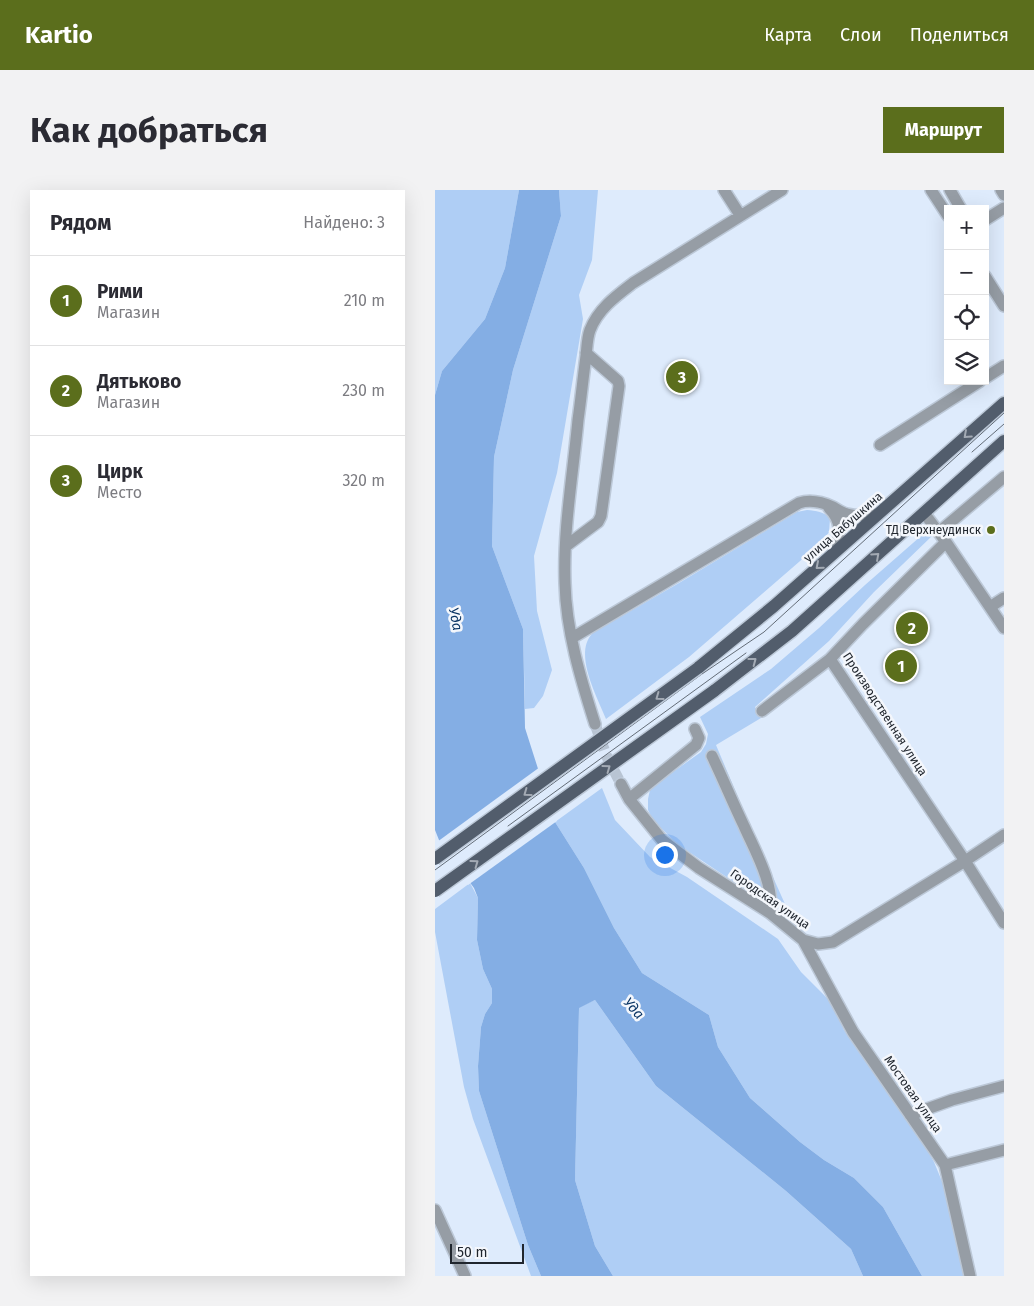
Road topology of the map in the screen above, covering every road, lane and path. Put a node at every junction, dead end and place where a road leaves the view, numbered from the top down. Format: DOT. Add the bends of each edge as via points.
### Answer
graph roads {
  1 [pos="724,190"];
  2 [pos="782,190"];
  3 [pos="931,190"];
  4 [pos="950,190"];
  5 [pos="1001,190"];
  6 [pos="1004,195"];
  7 [pos="959,205"];
  8 [pos="1004,208"];
  9 [pos="944,210"];
  10 [pos="740,215"];
  11 [pos="989,217"];
  12 [pos="989,282"];
  13 [pos="1004,306"];
  14 [pos="586,353"];
  15 [pos="1004,366"];
  16 [pos="989,375"];
  17 [pos="974,385"];
  18 [pos="1004,403"];
  19 [pos="1004,441"];
  20 [pos="880,445"];
  21 [pos="1004,477"];
  22 [pos="824,503"];
  23 [pos="924,513"];
  24 [pos="878,514"];
  25 [pos="939,532"];
  26 [pos="946,542"];
  27 [pos="565,546"];
  28 [pos="837,550"];
  29 [pos="1004,598"];
  30 [pos="990,607"];
  31 [pos="1004,628"];
  32 [pos="572,638"];
  33 [pos="830,659"];
  34 [pos="762,711"];
  35 [pos="595,724"];
  36 [pos="695,729"];
  37 [pos="712,756"];
  38 [pos="621,784"];
  39 [pos="629,799"];
  40 [pos="1004,835"];
  41 [pos="435,859"];
  42 [pos="965,861"];
  43 [pos="435,891"];
  44 [pos="770,913"];
  45 [pos="1004,922"];
  46 [pos="803,940"];
  47 [pos="1004,1086"];
  48 [pos="911,1115"];
  49 [pos="1004,1150"];
  50 [pos="945,1165"];
  51 [pos="435,1210"];
  52 [pos="465,1276"];
  53 [pos="970,1276"];
  1 -- 10 [label="street"];
  2 -- 10 [label="street"];
  3 -- 9 [label="street"];
  4 -- 7 [label="street"];
  5 -- 6 [label="street"];
  8 -- 11 [label="street"];
  10 -- 14 [label="street" via="633,282 612,299 590,331"];
  12 -- 13 [label="street"];
  14 -- 27 [label="street"];
  14 -- 27 [label="street" via="618,381 619,386 601,516"];
  15 -- 16 [label="street"];
  17 -- 20 [label="street"];
  18 -- 24 [label="main road, улица Бабушкина, one-way"];
  19 -- 23 [label="main road"];
  21 -- 25 [label="street"];
  22 -- 24 [label="street" via="845,514 863,517"];
  22 -- 28 [label="street" via="833,512 840,528"];
  22 -- 32 [label="street" via="805,501 792,506"];
  23 -- 25 [label="street"];
  43 -- 23 [label="main road, one-way, bridge" via="714,691 792,631"];
  24 -- 28 [label="main road, улица Бабушкина"];
  25 -- 26 [label="street"];
  26 -- 30 [label="street"];
  26 -- 33 [label="street, Производственная улица"];
  27 -- 32 [label="street" via="567,611"];
  28 -- 41 [label="main road, улица Бабушкина, one-way, bridge" via="698,668"];
  29 -- 30 [label="street"];
  30 -- 31 [label="street"];
  32 -- 35 [label="street"];
  33 -- 34 [label="street"];
  33 -- 42 [label="street, Производственная улица"];
  36 -- 39 [label="street" via="699,738 697,746"];
  37 -- 44 [label="street" via="762,866 769,886"];
  38 -- 39 [label="street, Городская улица"];
  39 -- 44 [label="street, Городская улица" via="662,840"];
  40 -- 42 [label="street, Городская улица"];
  42 -- 45 [label="street, Производственная улица"];
  42 -- 46 [label="street, Городская улица" via="833,942 818,944"];
  44 -- 46 [label="street, Городская улица"];
  46 -- 48 [label="street, Мостовая улица" via="853,1032"];
  47 -- 48 [label="street"];
  48 -- 50 [label="street, Мостовая улица"];
  49 -- 50 [label="street"];
  50 -- 53 [label="street, Мостовая улица"];
  51 -- 52 [label="street"];
}
